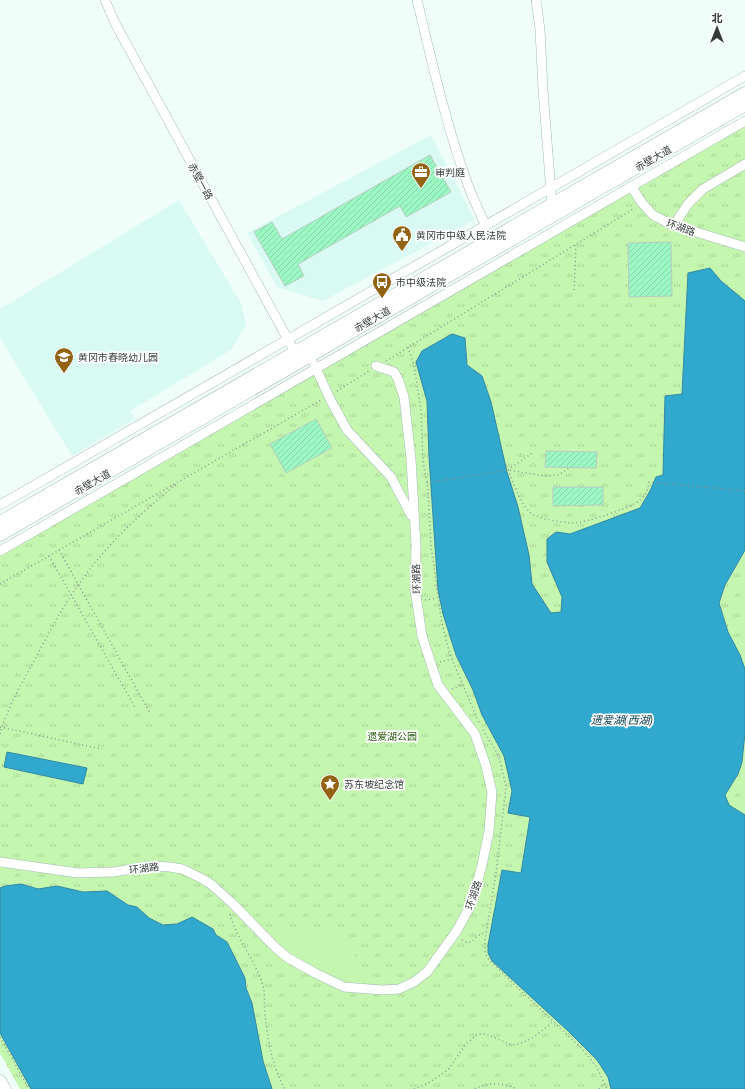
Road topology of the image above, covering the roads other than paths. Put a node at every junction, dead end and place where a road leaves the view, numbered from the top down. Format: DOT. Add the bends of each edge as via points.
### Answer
graph roads {
  1 [pos="105,0"];
  2 [pos="417,0"];
  3 [pos="536,0"];
  4 [pos="745,76"];
  5 [pos="745,93"];
  6 [pos="745,105"];
  7 [pos="745,121"];
  8 [pos="745,164"];
  9 [pos="631,186"];
  10 [pos="550,188"];
  11 [pos="552,204"];
  12 [pos="485,225"];
  13 [pos="674,225"];
  14 [pos="745,247"];
  15 [pos="287,339"];
  16 [pos="301,357"];
  17 [pos="376,366"];
  18 [pos="316,368"];
  19 [pos="0,505"];
  20 [pos="413,518"];
  21 [pos="0,522"];
  22 [pos="0,535"];
  23 [pos="0,551"];
  24 [pos="0,862"];
  25 [pos="0,1081"];
  26 [pos="4,1089"];
  1 -- 15 [label="street, 赤壁一路" via="115,23"];
  2 -- 12 [label="street" via="455,146 468,186"];
  3 -- 10 [label="street"];
  4 -- 10 [label="street"];
  5 -- 11 [label="main road, 赤壁大道"];
  6 -- 16 [label="main road, 赤壁大道"];
  7 -- 9 [label="street"];
  8 -- 13 [label="street" via="703,189 688,204"];
  9 -- 13 [label="street, 环湖路" via="642,204 653,215"];
  9 -- 18 [label="street"];
  10 -- 11 [label="street"];
  10 -- 12 [label="street"];
  11 -- 16 [label="main road, 赤壁大道"];
  12 -- 15 [label="street"];
  13 -- 14 [label="street, 环湖路"];
  15 -- 16 [label="street, 赤壁一路"];
  15 -- 19 [label="street"];
  16 -- 18 [label="street, 赤壁一路"];
  16 -- 21 [label="main road, 赤壁大道"];
  16 -- 22 [label="main road, 赤壁大道"];
  17 -- 20 [label="street, 环湖路" via="394,372 404,397 411,459"];
  18 -- 20 [label="street, 赤壁一路" via="347,430 391,477"];
  18 -- 23 [label="street"];
  20 -- 24 [label="street, 环湖路" via="416,545 415,589 422,636 430,664 438,685 475,734 492,792 489,831 472,903 453,936 427,972 399,989 344,987 288,958 227,898 203,879 170,866 78,873"];
  25 -- 26 [label="main road"];
}
